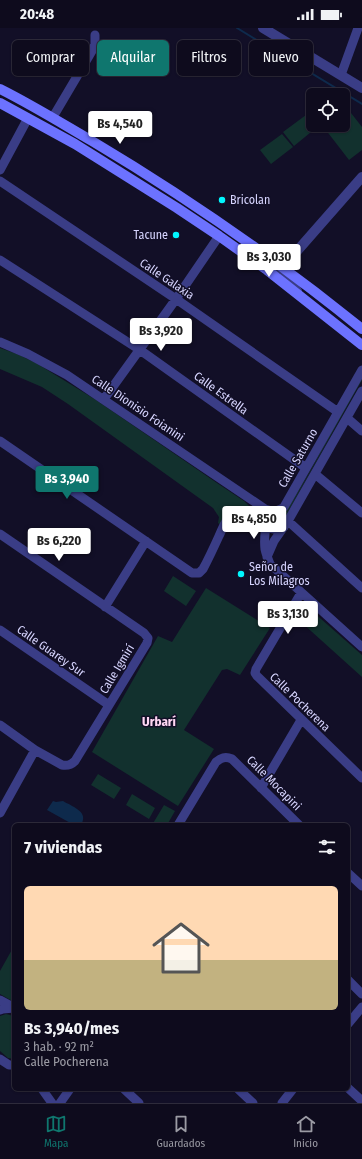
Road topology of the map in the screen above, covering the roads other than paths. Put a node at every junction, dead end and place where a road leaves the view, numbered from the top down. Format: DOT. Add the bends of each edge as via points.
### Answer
graph roads {
  1 [pos="263,28"];
  2 [pos="356,29"];
  3 [pos="94,35"];
  4 [pos="341,75"];
  5 [pos="362,88"];
  6 [pos="0,89"];
  7 [pos="0,103"];
  8 [pos="53,117"];
  9 [pos="28,118"];
  10 [pos="64,124"];
  11 [pos="97,158"];
  12 [pos="132,165"];
  13 [pos="0,170"];
  14 [pos="362,177"];
  15 [pos="0,181"];
  16 [pos="177,208"];
  17 [pos="216,220"];
  18 [pos="219,236"];
  19 [pos="0,260"];
  20 [pos="257,263"];
  21 [pos="283,267"];
  22 [pos="299,295"];
  23 [pos="176,299"];
  24 [pos="362,329"];
  25 [pos="0,342"];
  26 [pos="362,345"];
  27 [pos="140,350"];
  28 [pos="362,370"];
  29 [pos="362,392"];
  30 [pos="104,399"];
  31 [pos="338,412"];
  32 [pos="347,418"];
  33 [pos="362,431"];
  34 [pos="0,441"];
  35 [pos="306,468"];
  36 [pos="315,474"];
  37 [pos="255,502"];
  38 [pos="278,511"];
  39 [pos="362,513"];
  40 [pos="254,514"];
  41 [pos="267,521"];
  42 [pos="286,524"];
  43 [pos="0,534"];
  44 [pos="146,541"];
  45 [pos="267,557"];
  46 [pos="362,588"];
  47 [pos="301,593"];
  48 [pos="105,607"];
  49 [pos="0,630"];
  50 [pos="362,647"];
  51 [pos="109,705"];
  52 [pos="301,720"];
  53 [pos="0,725"];
  54 [pos="35,750"];
  55 [pos="362,778"];
  56 [pos="261,788"];
  57 [pos="0,813"];
  58 [pos="182,823"];
  59 [pos="297,823"];
  60 [pos="350,875"];
  61 [pos="362,886"];
  62 [pos="350,982"];
  63 [pos="362,994"];
  64 [pos="0,1000"];
  65 [pos="12,1007"];
  66 [pos="362,1007"];
  67 [pos="12,1008"];
  68 [pos="0,1010"];
  69 [pos="350,1022"];
  70 [pos="0,1059"];
  71 [pos="10,1066"];
  72 [pos="350,1090"];
  73 [pos="69,1091"];
  74 [pos="126,1091"];
  75 [pos="240,1091"];
  76 [pos="291,1091"];
  77 [pos="362,1101"];
  78 [pos="60,1103"];
  79 [pos="139,1103"];
  80 [pos="253,1103"];
  81 [pos="282,1103"];
  1 -- 4 [label="street"];
  2 -- 4 [label="street"];
  3 -- 8 [label="street" via="95,44 92,51"];
  4 -- 5 [label="street"];
  6 -- 8 [label="main road"];
  7 -- 9 [label="main road"];
  8 -- 10 [label="main road"];
  9 -- 10 [label="main road" via="31,115"];
  9 -- 11 [label="main road"];
  9 -- 13 [label="street"];
  10 -- 12 [label="main road"];
  11 -- 12 [label="main road" via="104,159 124,171 128,171"];
  11 -- 16 [label="main road"];
  12 -- 17 [label="main road"];
  14 -- 21 [label="street"];
  15 -- 23 [label="street, Calle Galaxia"];
  16 -- 17 [label="main road" via="183,205"];
  16 -- 18 [label="main road"];
  17 -- 21 [label="main road"];
  18 -- 20 [label="main road"];
  18 -- 23 [label="street"];
  19 -- 27 [label="street, Calle Estrella"];
  20 -- 21 [label="street" via="276,268"];
  20 -- 22 [label="main road"];
  21 -- 22 [label="street"];
  21 -- 24 [label="main road"];
  22 -- 26 [label="main road"];
  23 -- 27 [label="street"];
  23 -- 31 [label="street, Calle Galaxia"];
  25 -- 30 [label="street, Calle Dionisio Foianini" via="60,371"];
  27 -- 30 [label="street"];
  27 -- 35 [label="street, Calle Estrella"];
  28 -- 31 [label="street, Calle Saturno"];
  29 -- 32 [label="street, Calle Saturno"];
  30 -- 37 [label="street, Calle Dionisio Foianini"];
  31 -- 35 [label="street, Calle Saturno"];
  32 -- 33 [label="street"];
  32 -- 36 [label="street, Calle Saturno"];
  34 -- 44 [label="street"];
  35 -- 38 [label="street, Calle Saturno" via="284,507"];
  36 -- 39 [label="street"];
  36 -- 42 [label="street, Calle Saturno"];
  37 -- 38 [label="street, Calle Dionisio Foianini" via="265,509"];
  37 -- 40 [label="street"];
  37 -- 41 [label="street, Calle Dionisio Foianini"];
  38 -- 41 [label="street, Calle Saturno" via="272,513"];
  40 -- 41 [label="street"];
  40 -- 44 [label="street" via="243,512 234,514 226,520 199,573 192,573"];
  41 -- 42 [label="street" via="268,525 278,530"];
  41 -- 45 [label="street"];
  42 -- 45 [label="street, Calle Saturno"];
  42 -- 46 [label="street"];
  43 -- 48 [label="street"];
  44 -- 48 [label="street"];
  45 -- 47 [label="street" via="270,564"];
  47 -- 50 [label="street"];
  47 -- 52 [label="street, Calle Pocherena" via="255,673"];
  48 -- 51 [label="street, Calle Igmirí" via="148,638"];
  49 -- 51 [label="street, Calle Guarey Sur"];
  51 -- 54 [label="street, Calle Igmirí" via="72,764 62,765"];
  52 -- 55 [label="street, Calle Pocherena"];
  52 -- 56 [label="street"];
  53 -- 54 [label="street"];
  54 -- 57 [label="street"];
  56 -- 58 [label="street, Calle Mocapini" via="232,759 224,757 216,762"];
  56 -- 59 [label="street, Calle Mocapini"];
  60 -- 61 [label="street"];
  62 -- 63 [label="street"];
  64 -- 65 [label="street"];
  66 -- 69 [label="street"];
  67 -- 68 [label="street"];
  70 -- 71 [label="street"];
  72 -- 77 [label="street"];
  73 -- 78 [label="street"];
  74 -- 79 [label="street"];
  75 -- 80 [label="street"];
  76 -- 81 [label="street"];
}
